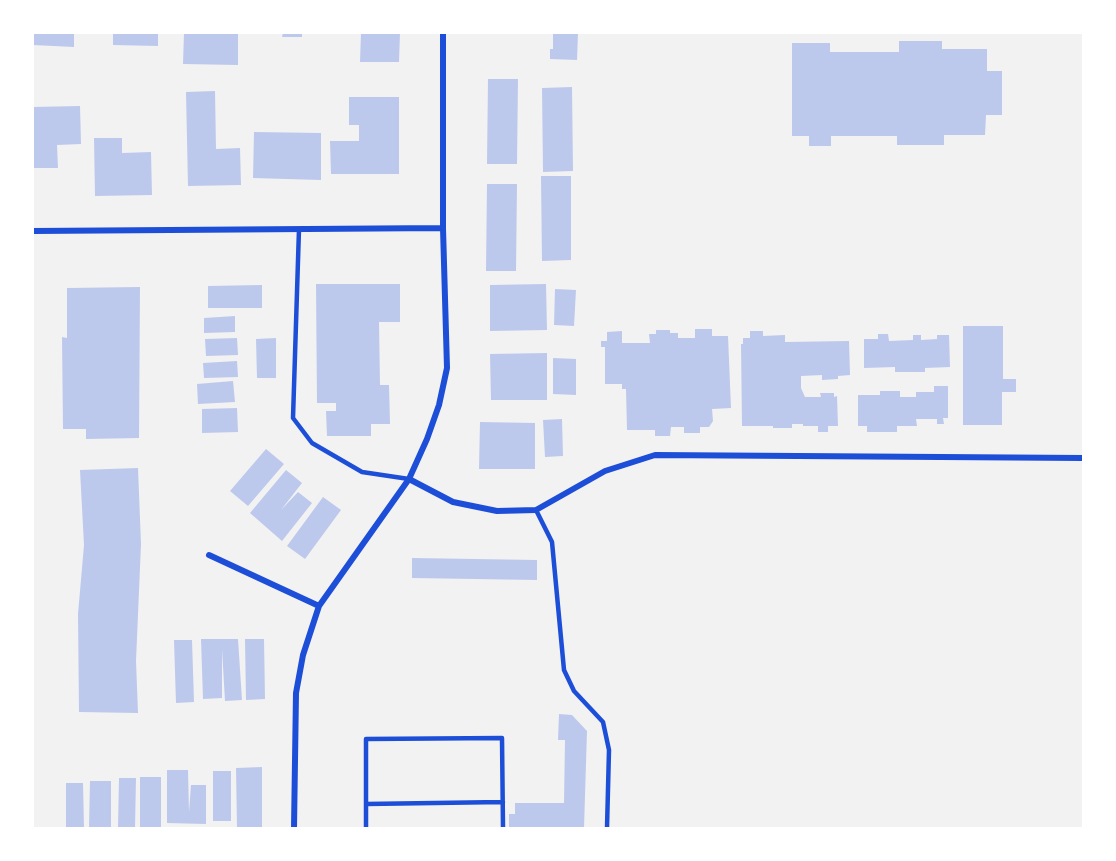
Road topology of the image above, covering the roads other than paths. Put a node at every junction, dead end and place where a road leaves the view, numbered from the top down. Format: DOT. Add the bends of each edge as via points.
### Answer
graph roads {
  1 [pos="443,33"];
  2 [pos="443,228"];
  3 [pos="299,229"];
  4 [pos="33,231"];
  5 [pos="1083,458"];
  6 [pos="409,479"];
  7 [pos="536,510"];
  8 [pos="209,555"];
  9 [pos="319,606"];
  10 [pos="503,802"];
  11 [pos="366,804"];
  12 [pos="294,828"];
  13 [pos="366,828"];
  14 [pos="503,828"];
  15 [pos="607,828"];
  1 -- 2 [label="street"];
  2 -- 3 [label="street"];
  2 -- 6 [label="street" via="447,368 439,405"];
  3 -- 4 [label="street"];
  3 -- 6 [label="lane" via="293,418 312,443 362,472"];
  5 -- 7 [label="street" via="655,455 605,471"];
  6 -- 7 [label="street" via="453,502 497,512"];
  6 -- 9 [label="street"];
  7 -- 15 [label="lane" via="552,542 564,670 574,691 603,722 609,750"];
  8 -- 9 [label="street"];
  9 -- 12 [label="street" via="303,654 296,693"];
  10 -- 11 [label="lane"];
  10 -- 11 [label="lane" via="502,738 366,739"];
  10 -- 14 [label="lane"];
  11 -- 13 [label="lane"];
}
